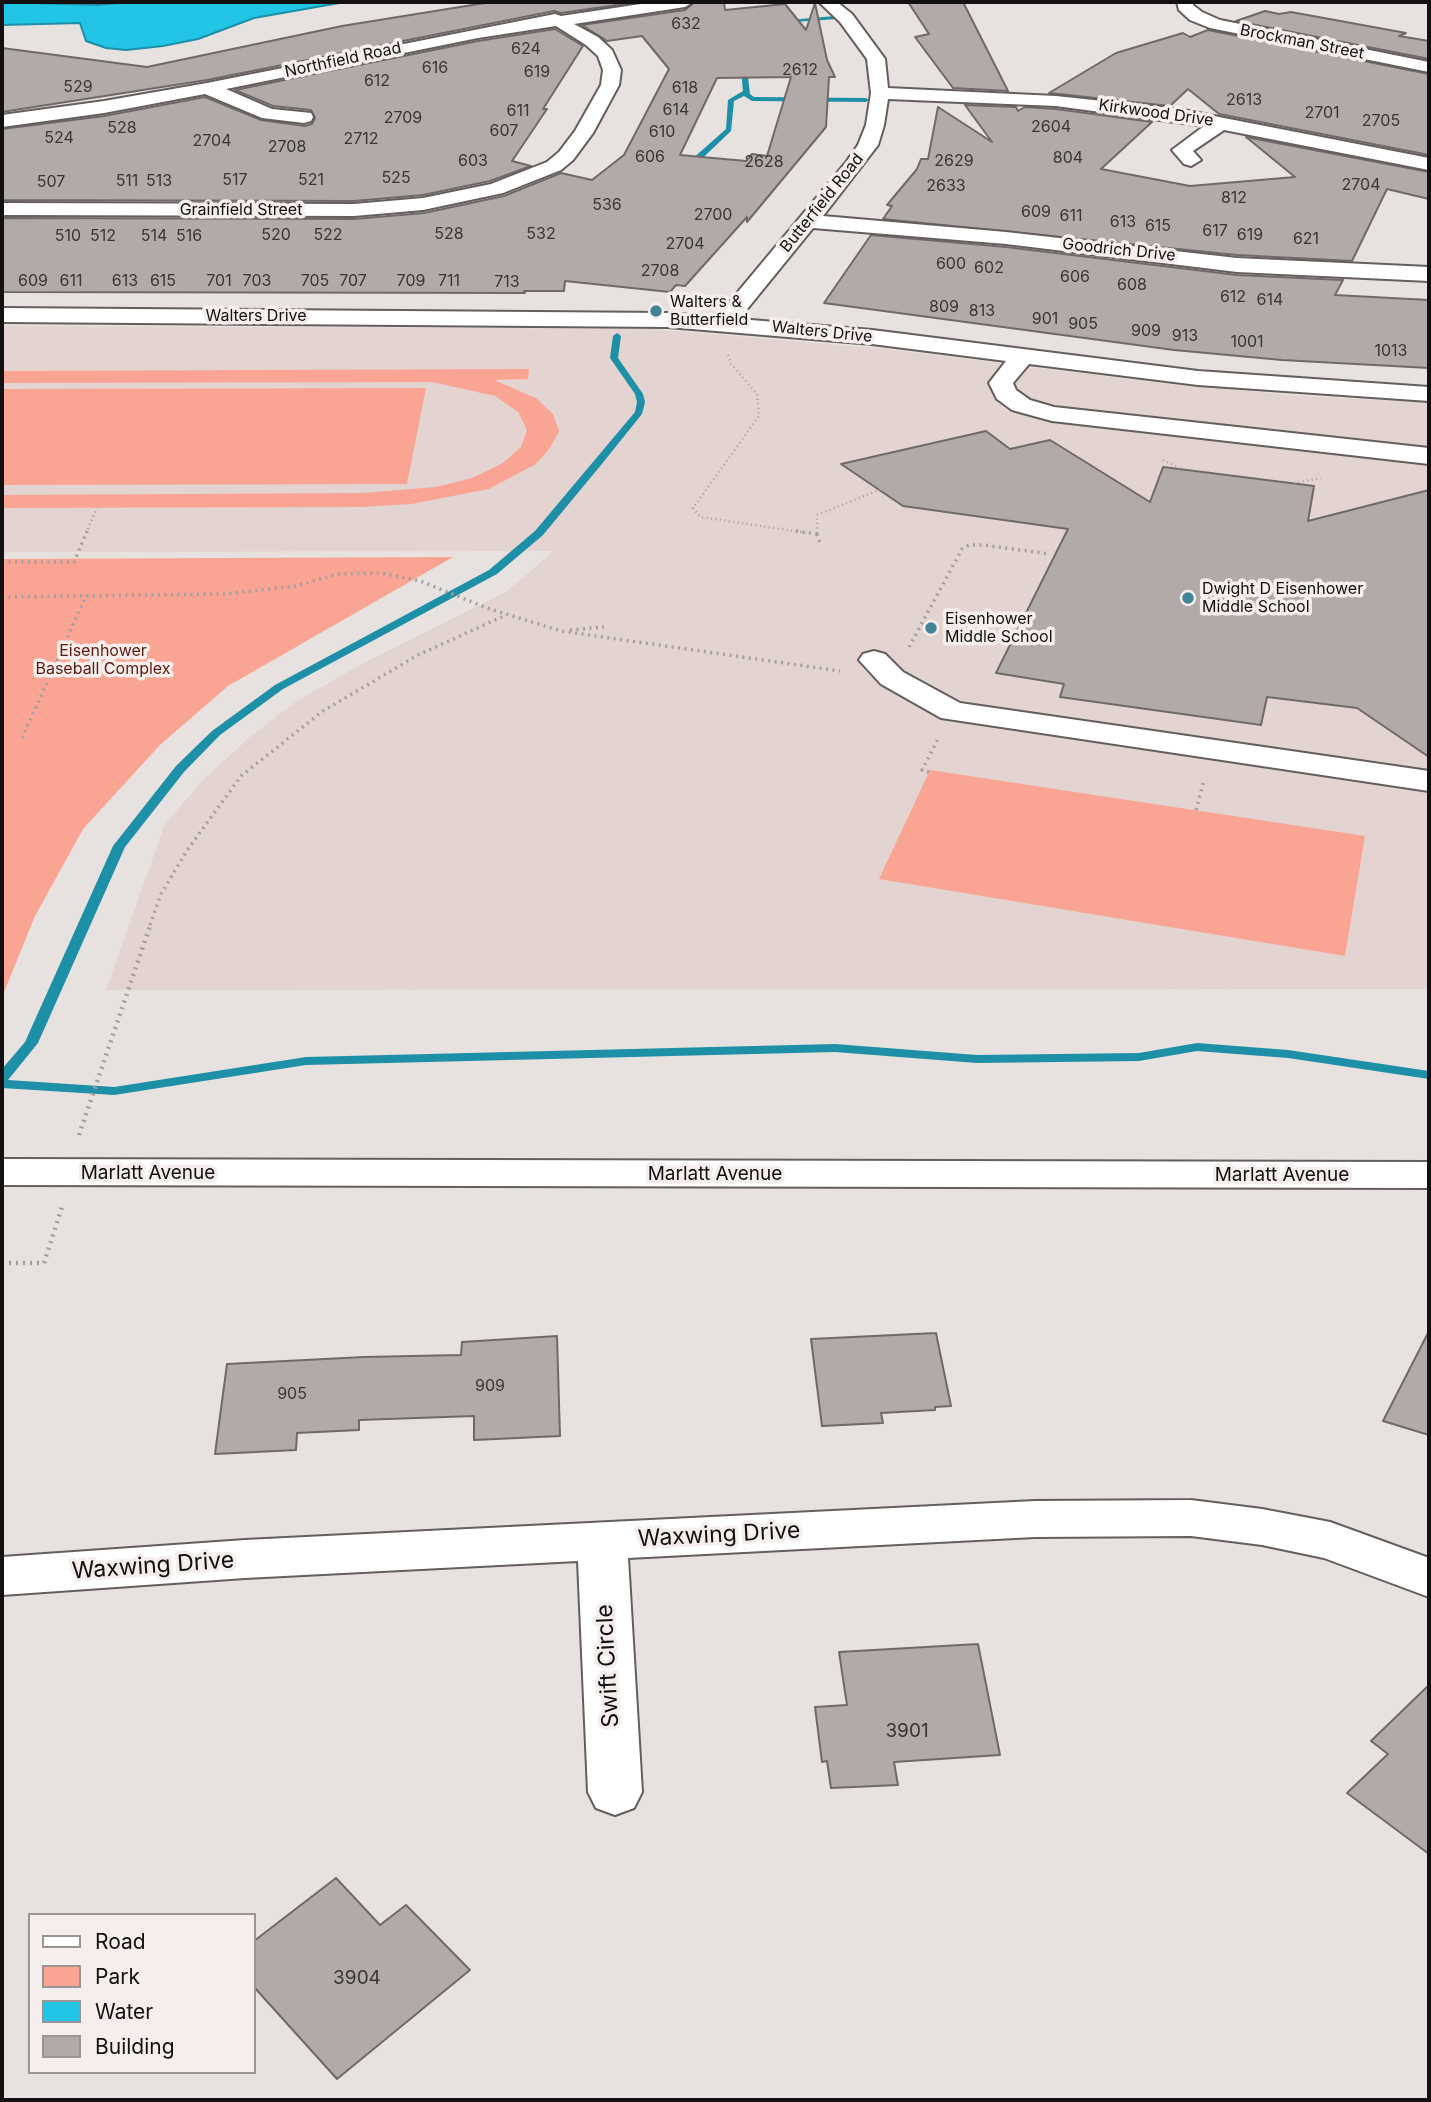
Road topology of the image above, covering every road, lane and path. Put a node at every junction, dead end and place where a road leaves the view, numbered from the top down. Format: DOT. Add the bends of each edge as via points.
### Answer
graph roads {
  1 [pos="685,2"];
  2 [pos="827,2"];
  3 [pos="1185,2"];
  4 [pos="555,19"];
  5 [pos="1429,67"];
  6 [pos="206,89"];
  7 [pos="880,93"];
  8 [pos="304,117"];
  9 [pos="2,121"];
  10 [pos="1222,122"];
  11 [pos="1191,160"];
  12 [pos="1429,164"];
  13 [pos="2,209"];
  14 [pos="809,220"];
  15 [pos="1429,274"];
  16 [pos="2,315"];
  17 [pos="724,323"];
  18 [pos="727,353"];
  19 [pos="1021,358"];
  20 [pos="1429,394"];
  21 [pos="1429,456"];
  22 [pos="1161,459"];
  23 [pos="1181,469"];
  24 [pos="896,483"];
  25 [pos="97,508"];
  26 [pos="817,534"];
  27 [pos="821,546"];
  28 [pos="1050,554"];
  29 [pos="2,562"];
  30 [pos="86,596"];
  31 [pos="2,597"];
  32 [pos="487,608"];
  33 [pos="507,614"];
  34 [pos="604,627"];
  35 [pos="561,631"];
  36 [pos="883,669"];
  37 [pos="22,738"];
  38 [pos="1429,781"];
  39 [pos="81,1124"];
  40 [pos="74,1173"];
  41 [pos="1429,1175"];
  42 [pos="5,1180"];
  43 [pos="2,1264"];
  44 [pos="602,1541"];
  45 [pos="2,1576"];
  46 [pos="1429,1578"];
  47 [pos="615,1792"];
  1 -- 4 [label="street, Northfield Road"];
  2 -- 7 [label="street, Butterfield Road" via="845,16 876,58"];
  3 -- 5 [label="street, Brockman Street" via="1196,16 1216,24"];
  4 -- 6 [label="street, Northfield Road"];
  4 -- 13 [label="street, Grainfield Street" via="606,54 612,70 610,85 566,156 488,199 354,210"];
  6 -- 8 [label="street" via="269,114"];
  6 -- 9 [label="street, Northfield Road"];
  7 -- 10 [label="street, Kirkwood Drive" via="1056,101"];
  7 -- 14 [label="street, Butterfield Road" via="868,145"];
  10 -- 11 [label="street" via="1182,150"];
  10 -- 12 [label="street, Kirkwood Drive"];
  14 -- 15 [label="street, Goodrich Drive" via="1237,265"];
  14 -- 17 [label="street, Butterfield Road"];
  16 -- 17 [label="street, Walters Drive" via="549,317"];
  17 -- 19 [label="street, Walters Drive"];
  18 -- 26 [label="path" via="757,394 759,416 693,508 695,513 712,520"];
  19 -- 20 [label="street, Walters Drive" via="1198,378"];
  19 -- 21 [label="street" via="1002,383 1006,394 1021,405 1052,414"];
  22 -- 23 [label="path"];
  24 -- 26 [label="path" via="817,515"];
  25 -- 29 [label="path" via="74,562"];
  26 -- 27 [label="path"];
  28 -- 36 [label="path" via="984,545 962,549"];
  30 -- 31 [label="path"];
  30 -- 32 [label="path" via="225,594 364,573 401,575"];
  30 -- 37 [label="path"];
  33 -- 39 [label="path" via="418,655 323,711 241,776 161,894"];
  34 -- 35 [label="path"];
  36 -- 38 [label="street" via="952,710"];
  40 -- 41 [label="street, Marlatt Avenue"];
  40 -- 42 [label="street, Marlatt Avenue"];
  40 -- 43 [label="path" via="44,1264"];
  44 -- 45 [label="street, Waxwing Drive"];
  44 -- 46 [label="street, Waxwing Drive" via="1035,1519 1191,1518 1330,1541"];
  44 -- 47 [label="street, Swift Circle"];
}
